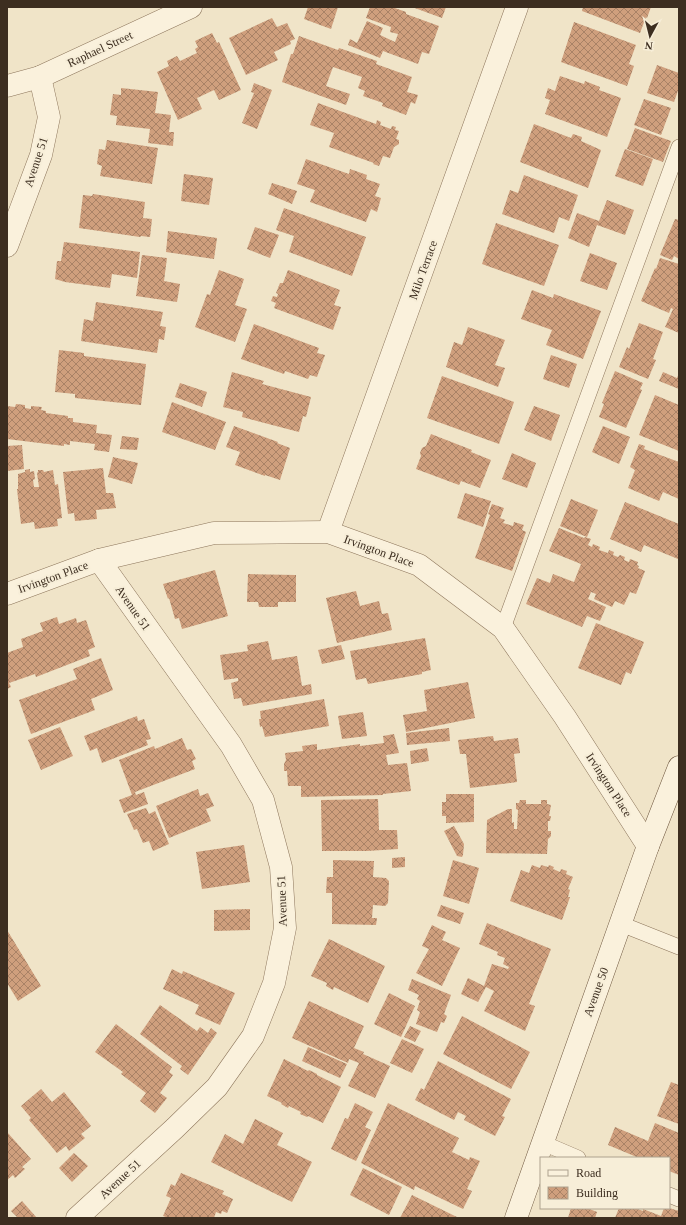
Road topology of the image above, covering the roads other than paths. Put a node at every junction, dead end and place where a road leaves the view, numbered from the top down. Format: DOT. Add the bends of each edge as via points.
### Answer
graph roads {
  1 [pos="191,7"];
  2 [pos="517,7"];
  3 [pos="40,77"];
  4 [pos="7,86"];
  5 [pos="679,147"];
  6 [pos="7,246"];
  7 [pos="328,532"];
  8 [pos="99,560"];
  9 [pos="7,594"];
  10 [pos="503,628"];
  11 [pos="679,767"];
  12 [pos="648,846"];
  13 [pos="621,924"];
  14 [pos="679,947"];
  15 [pos="543,1143"];
  16 [pos="576,1157"];
  17 [pos="77,1218"];
  18 [pos="516,1218"];
  1 -- 3 [label="street, Raphael Street"];
  2 -- 7 [label="street, Milo Terrace"];
  3 -- 4 [label="street, Raphael Street"];
  3 -- 6 [label="street, Avenue 51" via="49,117 41,155"];
  5 -- 10 [label="lane"];
  7 -- 8 [label="street, Irvington Place" via="214,533"];
  7 -- 10 [label="street, Irvington Place" via="419,565"];
  8 -- 9 [label="street, Irvington Place"];
  8 -- 17 [label="street, Avenue 51" via="231,745 263,800 281,867 285,928 274,983 253,1036 217,1087"];
  10 -- 12 [label="street, Irvington Place" via="565,717"];
  11 -- 12 [label="street, Avenue 50"];
  12 -- 13 [label="street, Avenue 50"];
  13 -- 14 [label="lane"];
  13 -- 15 [label="street, Avenue 50"];
  15 -- 16 [label="lane"];
  15 -- 18 [label="street, Avenue 50"];
}
